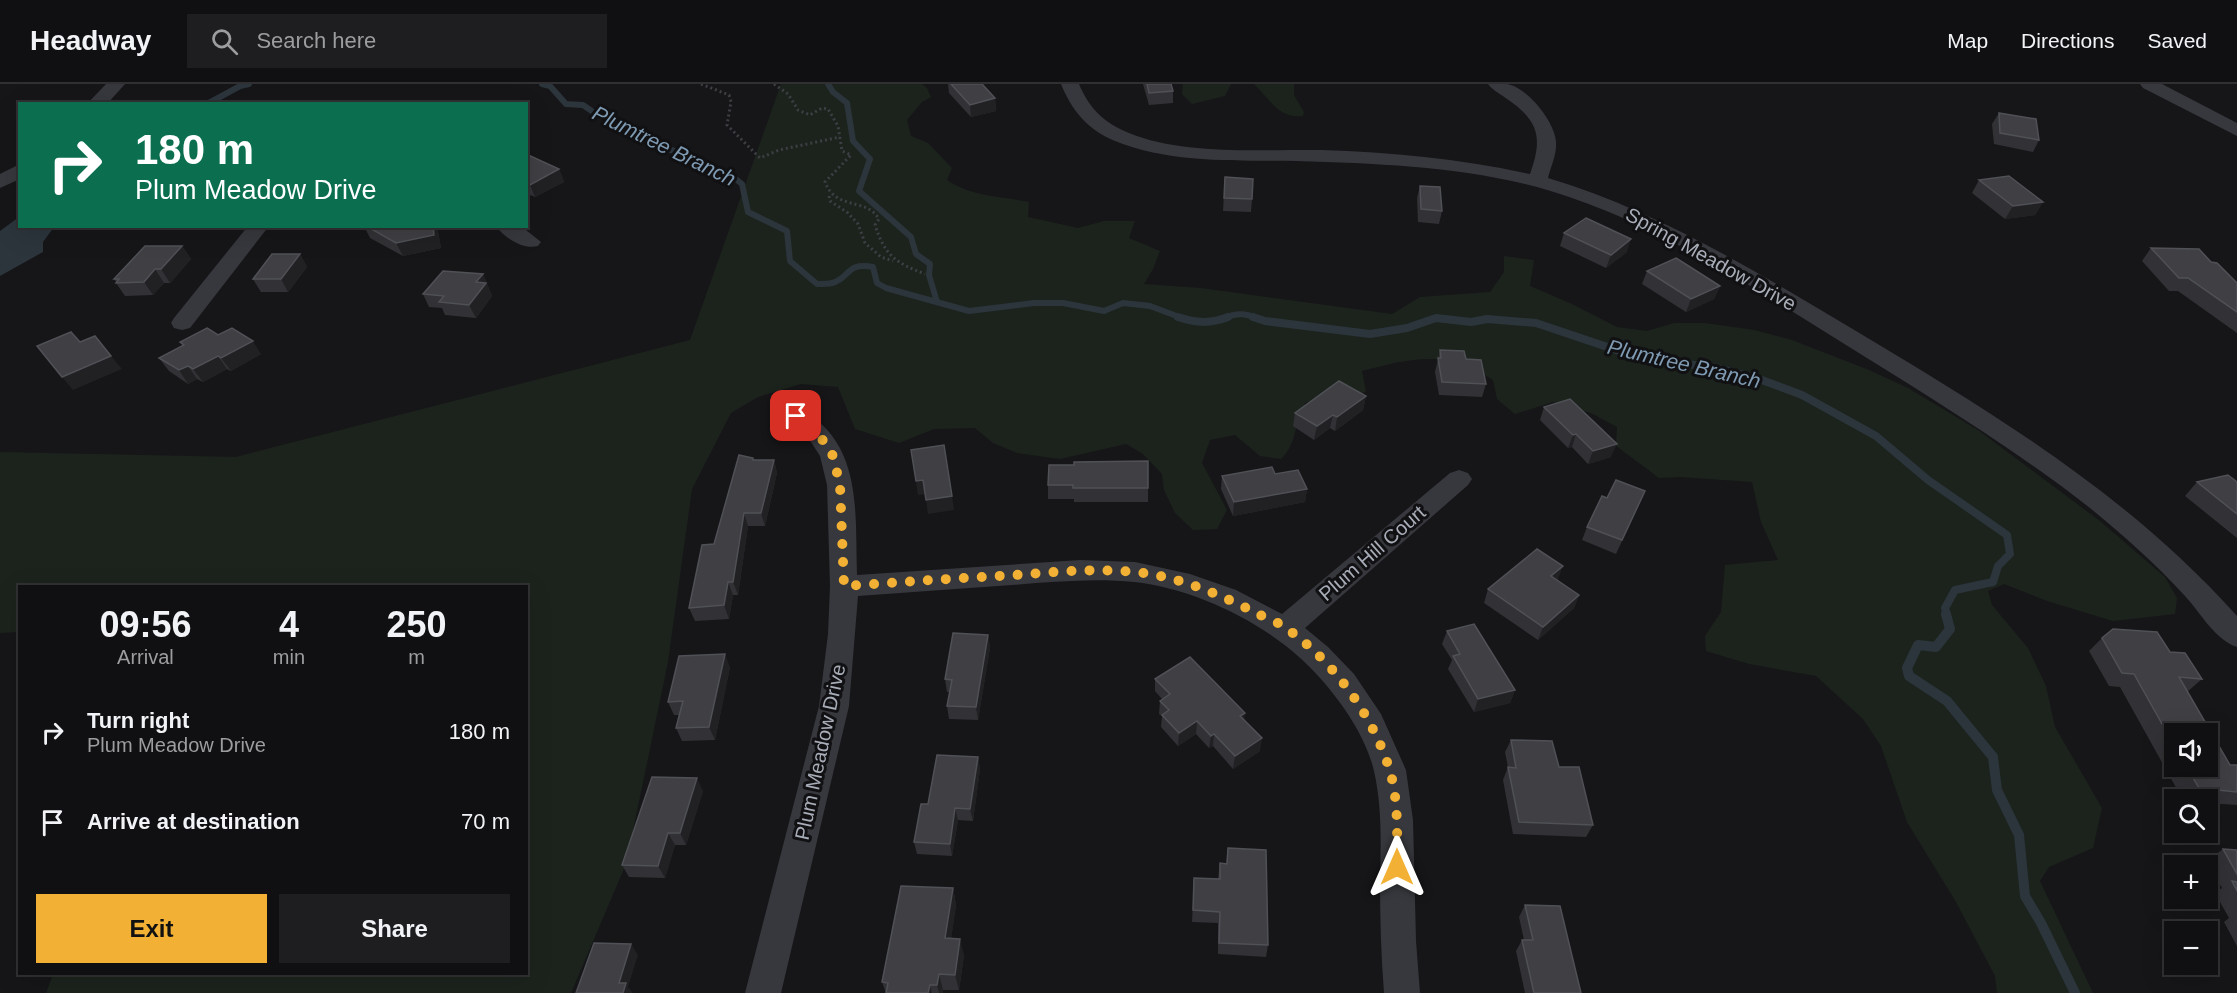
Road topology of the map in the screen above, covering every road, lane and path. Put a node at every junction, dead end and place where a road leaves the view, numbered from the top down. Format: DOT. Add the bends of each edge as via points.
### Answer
graph roads {
  1 [pos="116,84"];
  2 [pos="701,84"];
  3 [pos="774,84"];
  4 [pos="1070,84"];
  5 [pos="1497,84"];
  6 [pos="2149,84"];
  7 [pos="98,102"];
  8 [pos="2237,130"];
  9 [pos="840,137"];
  10 [pos="1538,181"];
  11 [pos="829,195"];
  12 [pos="257,228"];
  13 [pos="509,228"];
  14 [pos="531,243"];
  15 [pos="894,261"];
  16 [pos="925,274"];
  17 [pos="182,323"];
  18 [pos="796,416"];
  19 [pos="1459,479"];
  20 [pos="844,586"];
  21 [pos="1285,627"];
  22 [pos="2237,636"];
  23 [pos="763,993"];
  24 [pos="1402,993"];
  1 -- 7 [label="street"];
  2 -- 9 [label="path" via="729,95 727,125 760,158"];
  3 -- 9 [label="path" via="788,94 798,110 810,115 828,109"];
  4 -- 10 [label="street, Spring Meadow Drive" via="1079,106 1109,131 1165,149 1431,163"];
  5 -- 10 [label="street" via="1532,110 1543,125 1548,143"];
  6 -- 8 [label="street"];
  9 -- 11 [label="path" via="842,151 851,155 825,182"];
  10 -- 22 [label="street, Spring Meadow Drive" via="1641,217 1683,239 1994,425 2102,502 2215,609"];
  11 -- 15 [label="path" via="830,201 864,231 865,243 881,257"];
  11 -- 15 [label="path" via="877,215 875,225 880,241"];
  12 -- 17 [label="street"];
  13 -- 14 [label="street"];
  15 -- 16 [label="path"];
  18 -- 20 [label="street, Plum Meadow Drive" via="820,436 833,456 840,485"];
  19 -- 21 [label="street, Plum Hill Court"];
  20 -- 21 [label="street" via="1080,570 1135,572 1180,581"];
  20 -- 23 [label="street, Plum Meadow Drive" via="834,706"];
  21 -- 24 [label="street" via="1343,683 1370,723 1390,770 1397,820"];
}
